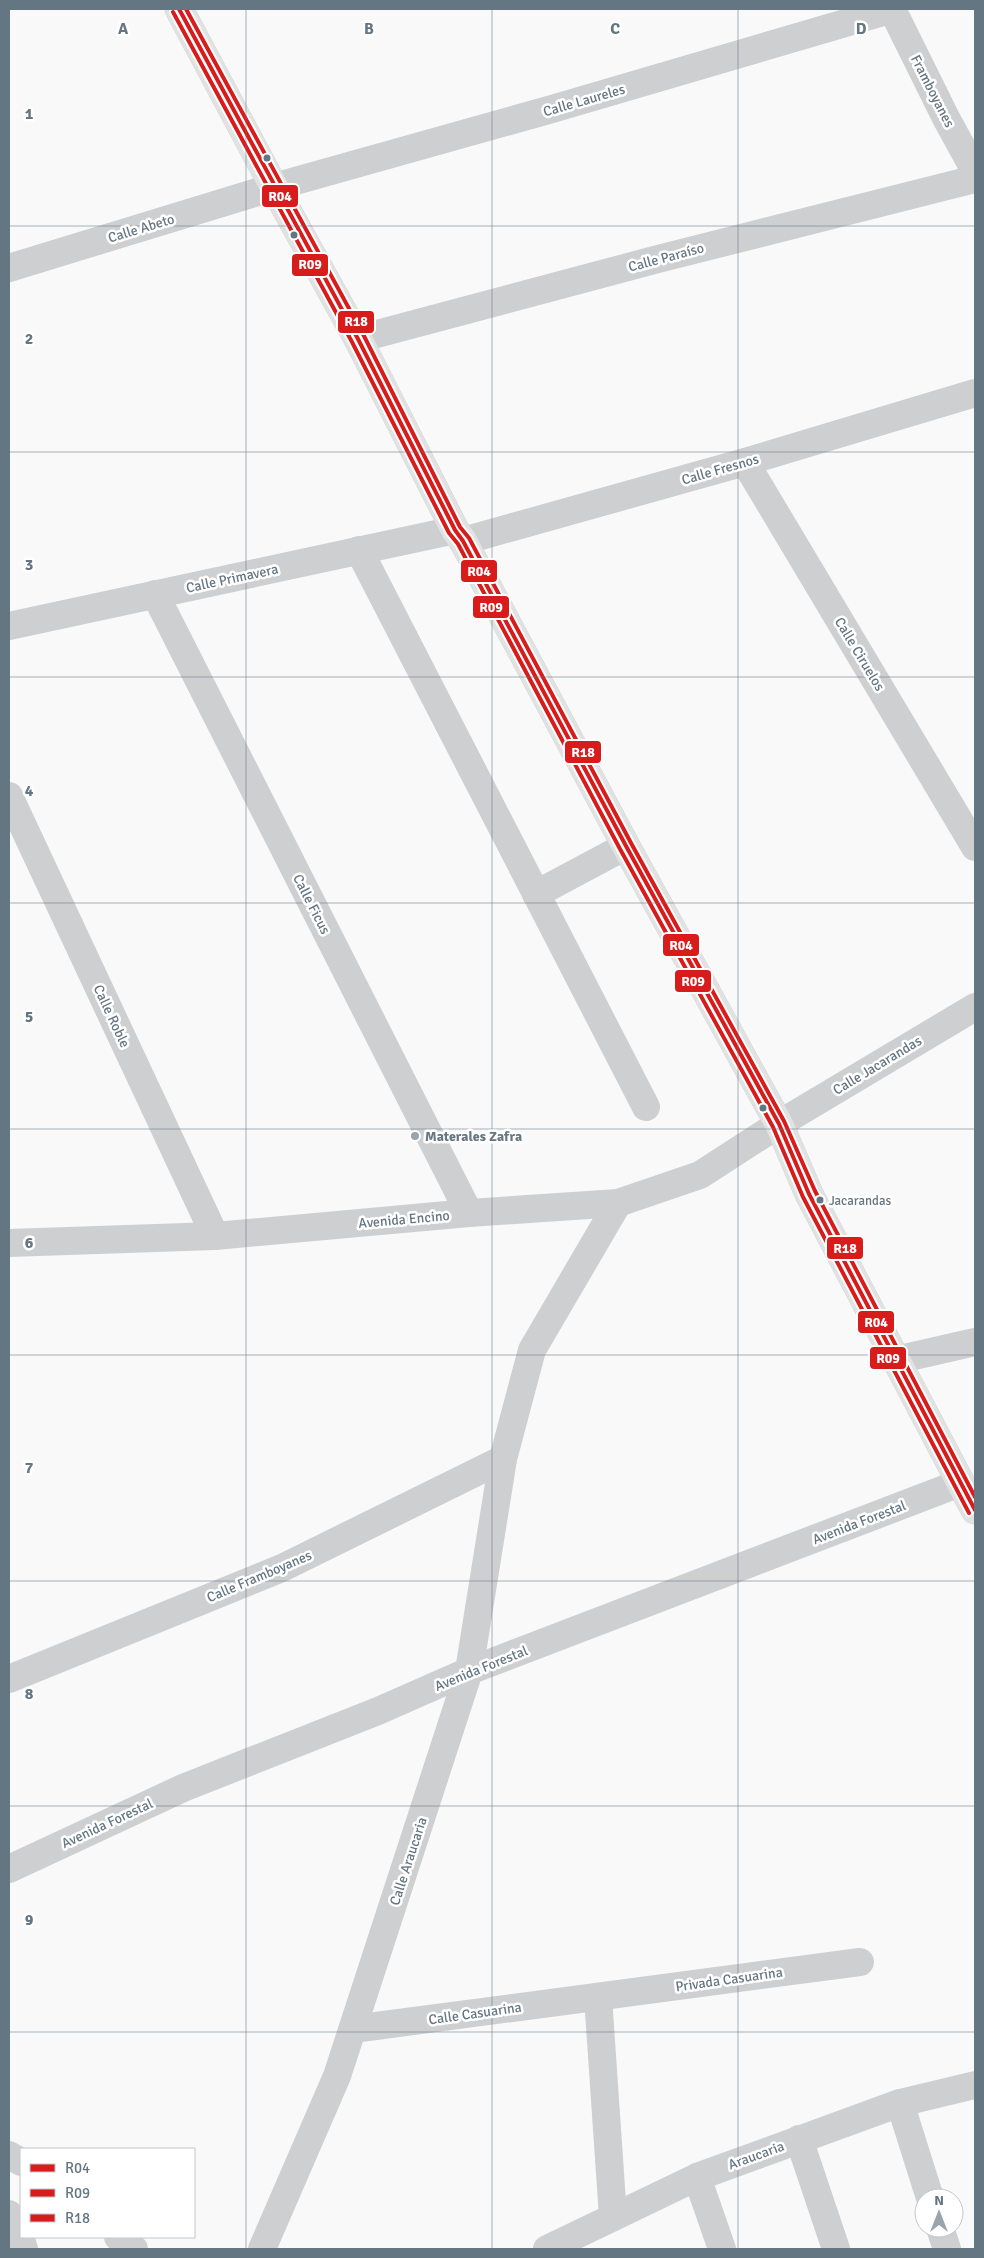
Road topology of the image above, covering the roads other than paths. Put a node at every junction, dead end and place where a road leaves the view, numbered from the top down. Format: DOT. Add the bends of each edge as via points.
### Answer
graph roads {
  1 [pos="179,9"];
  2 [pos="892,9"];
  3 [pos="975,171"];
  4 [pos="975,179"];
  5 [pos="274,187"];
  6 [pos="9,268"];
  7 [pos="358,340"];
  8 [pos="975,393"];
  9 [pos="745,462"];
  10 [pos="459,536"];
  11 [pos="359,550"];
  12 [pos="155,594"];
  13 [pos="9,626"];
  14 [pos="9,796"];
  15 [pos="626,846"];
  16 [pos="975,847"];
  17 [pos="536,894"];
  18 [pos="975,1007"];
  19 [pos="646,1107"];
  20 [pos="779,1124"];
  21 [pos="618,1203"];
  22 [pos="470,1213"];
  23 [pos="215,1236"];
  24 [pos="10,1241"];
  25 [pos="975,1342"];
  26 [pos="896,1360"];
  27 [pos="502,1459"];
  28 [pos="960,1483"];
  29 [pos="975,1510"];
  30 [pos="470,1671"];
  31 [pos="9,1679"];
  32 [pos="9,1868"];
  33 [pos="860,1962"];
  34 [pos="598,1997"];
  35 [pos="353,2029"];
  36 [pos="975,2085"];
  37 [pos="900,2103"];
  38 [pos="799,2139"];
  39 [pos="9,2155"];
  40 [pos="20,2161"];
  41 [pos="697,2177"];
  42 [pos="927,2188"];
  43 [pos="9,2214"];
  44 [pos="613,2217"];
  45 [pos="20,2236"];
  46 [pos="119,2238"];
  47 [pos="134,2249"];
  48 [pos="262,2249"];
  49 [pos="547,2249"];
  50 [pos="722,2249"];
  51 [pos="836,2249"];
  1 -- 5 [label="main road"];
  2 -- 3 [label="street, Framboyanes"];
  2 -- 5 [label="street, Calle Laureles"];
  4 -- 7 [label="street, Calle Paraíso" via="658,259"];
  5 -- 6 [label="street, Calle Abeto"];
  5 -- 7 [label="main road"];
  7 -- 10 [label="main road"];
  8 -- 9 [label="street, Calle Fresnos"];
  9 -- 10 [label="street, Calle Fresnos"];
  9 -- 16 [label="street, Calle Ciruelos"];
  10 -- 11 [label="street, Calle Primavera"];
  10 -- 15 [label="main road"];
  11 -- 12 [label="street, Calle Primavera"];
  11 -- 17 [label="street"];
  12 -- 13 [label="street, Calle Primavera"];
  12 -- 22 [label="street, Calle Ficus"];
  14 -- 23 [label="street, Calle Roble"];
  15 -- 17 [label="street"];
  15 -- 20 [label="main road"];
  17 -- 19 [label="street"];
  18 -- 20 [label="street, Calle Jacarandas"];
  20 -- 21 [label="street, Avenida Encino" via="700,1175"];
  20 -- 26 [label="main road" via="808,1194"];
  21 -- 22 [label="street, Avenida Encino"];
  21 -- 27 [label="street, Calle Araucaria" via="532,1350"];
  22 -- 23 [label="street, Avenida Encino"];
  23 -- 24 [label="street, Avenida Encino"];
  25 -- 26 [label="street"];
  26 -- 28 [label="main road"];
  27 -- 30 [label="street, Calle Araucaria"];
  27 -- 31 [label="street, Calle Framboyanes" via="282,1568"];
  28 -- 29 [label="main road"];
  28 -- 30 [label="street, Avenida Forestal"];
  30 -- 32 [label="street, Avenida Forestal" via="183,1788"];
  30 -- 35 [label="street, Calle Araucaria"];
  33 -- 34 [label="street, Privada Casuarina"];
  34 -- 35 [label="street, Calle Casuarina"];
  34 -- 44 [label="street"];
  35 -- 48 [label="street, Calle Araucaria" via="337,2076"];
  36 -- 37 [label="street, Araucaria"];
  37 -- 38 [label="street, Araucaria"];
  37 -- 42 [label="street"];
  38 -- 41 [label="street, Araucaria"];
  38 -- 51 [label="street"];
  39 -- 40 [label="street"];
  41 -- 44 [label="street, Araucaria"];
  41 -- 50 [label="street"];
  43 -- 45 [label="street"];
  44 -- 49 [label="street, Araucaria"];
  46 -- 47 [label="street"];
}
